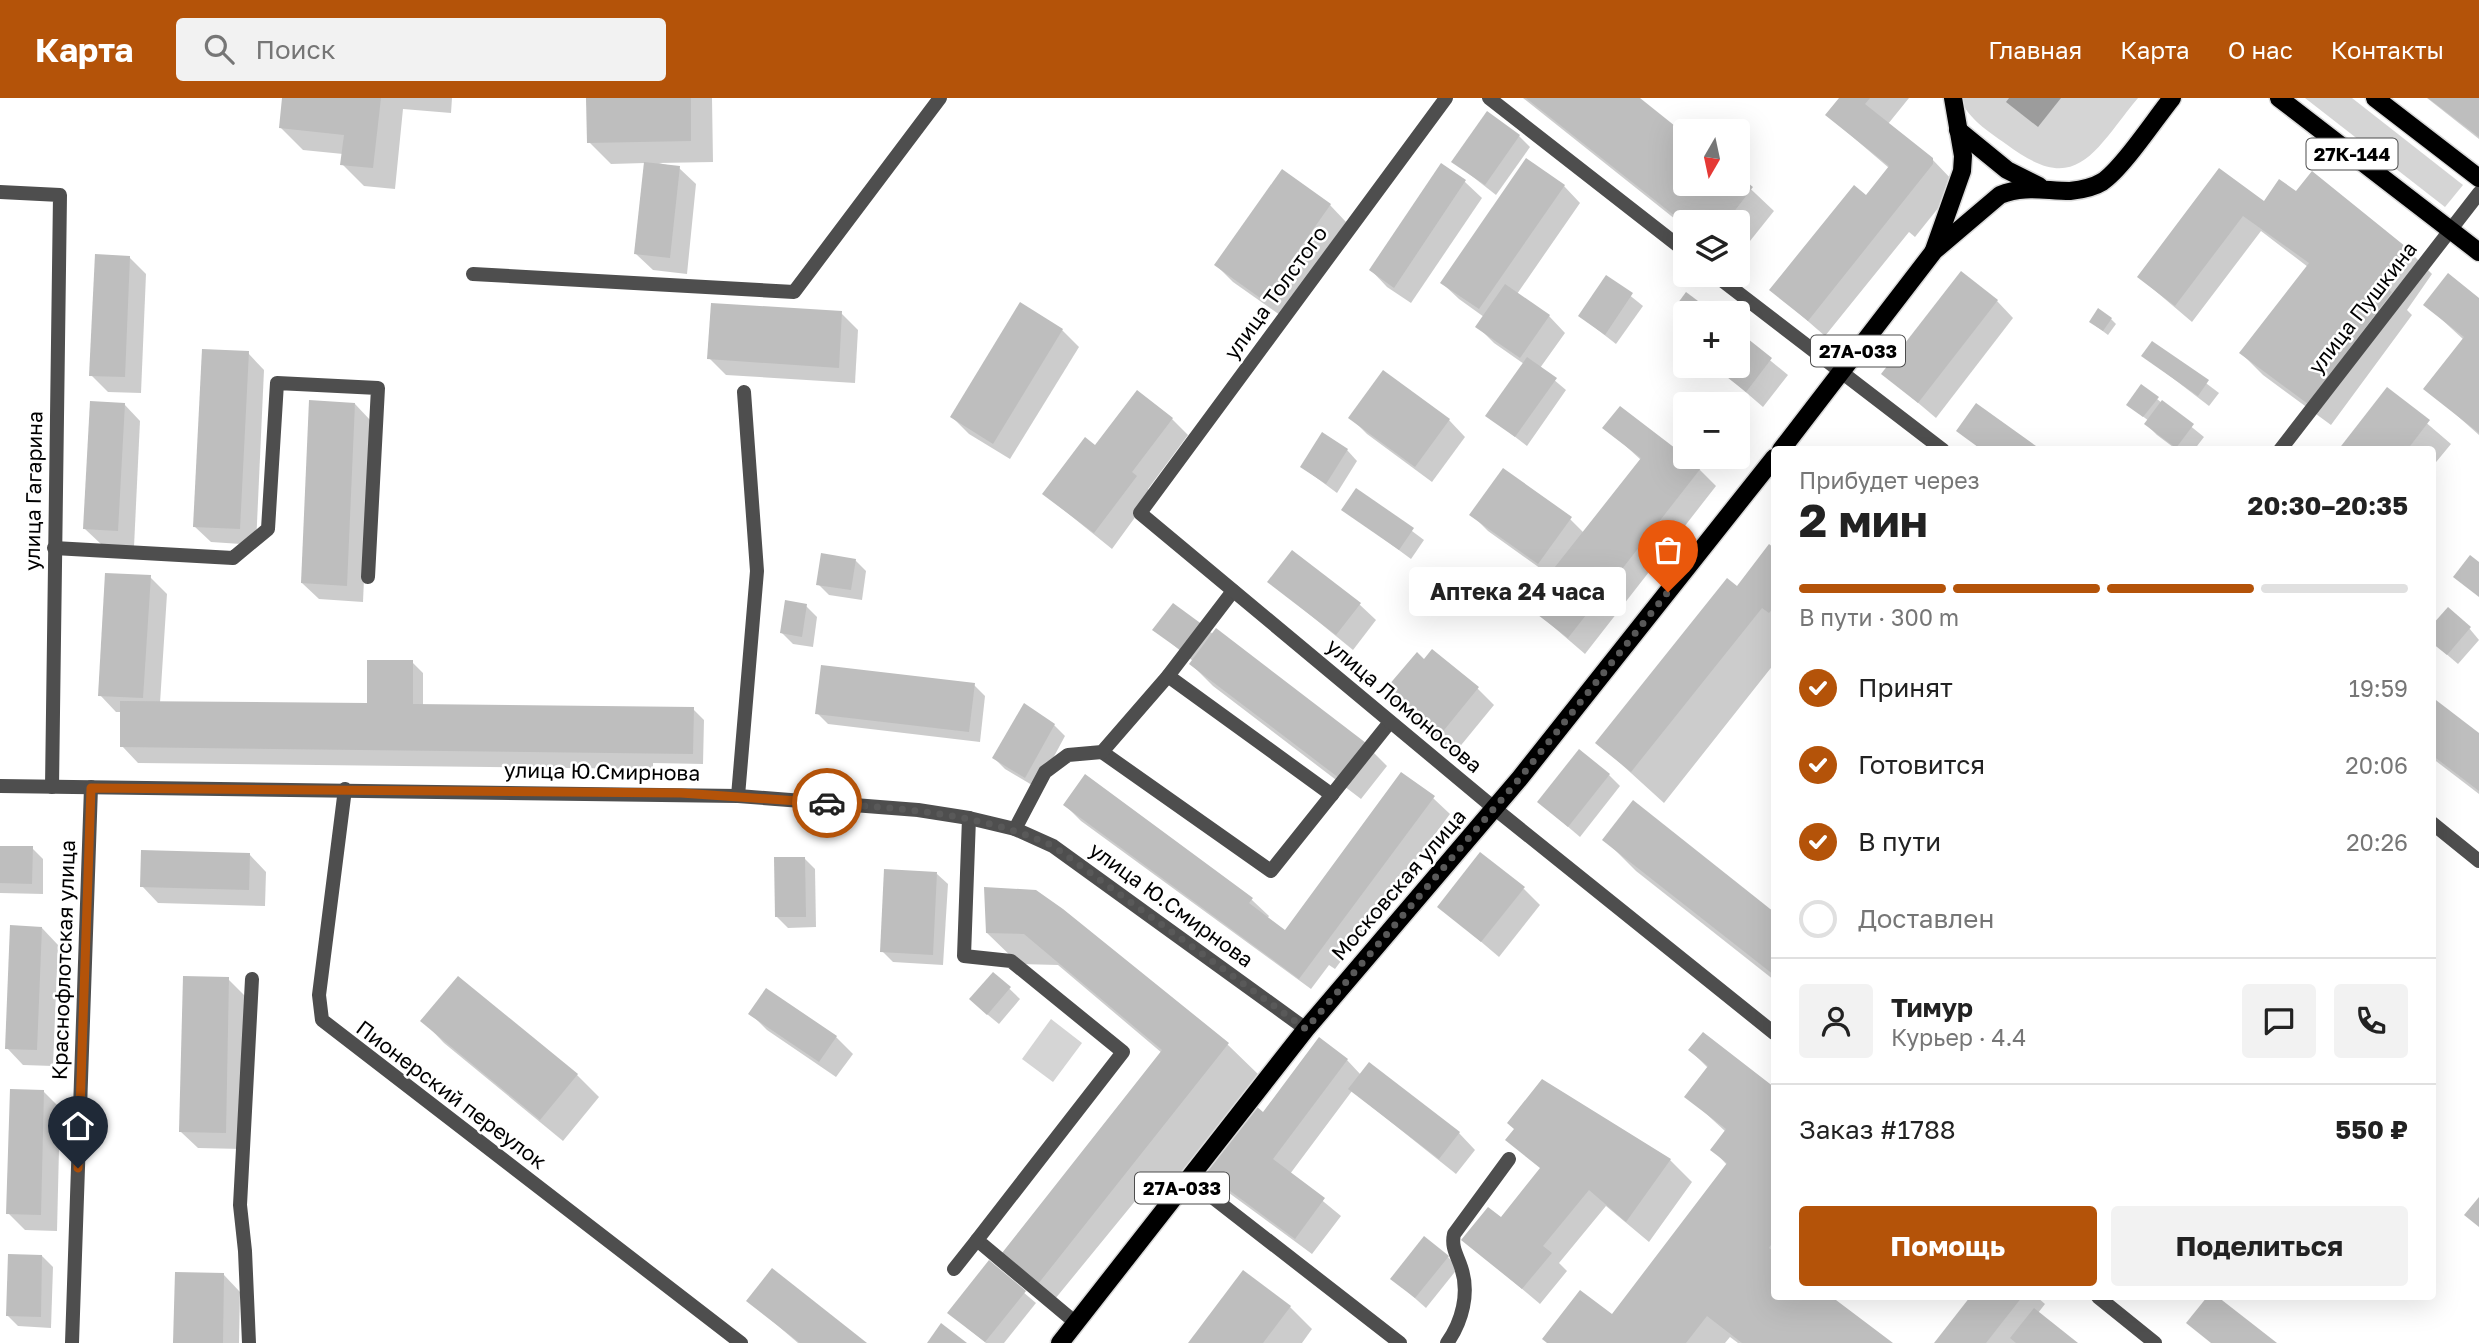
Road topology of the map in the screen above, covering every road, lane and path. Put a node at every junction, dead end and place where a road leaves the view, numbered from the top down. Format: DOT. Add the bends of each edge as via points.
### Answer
graph roads {
  1 [pos="940,98"];
  2 [pos="1446,98"];
  3 [pos="1489,98"];
  4 [pos="1953,98"];
  5 [pos="2172,98"];
  6 [pos="2279,98"];
  7 [pos="2375,98"];
  8 [pos="1958,130"];
  9 [pos="2479,178"];
  10 [pos="2045,189"];
  11 [pos="0,192"];
  12 [pos="2479,192"];
  13 [pos="2451,230"];
  14 [pos="1673,242"];
  15 [pos="1934,251"];
  16 [pos="2479,252"];
  17 [pos="473,274"];
  18 [pos="1730,287"];
  19 [pos="1841,373"];
  20 [pos="744,392"];
  21 [pos="1784,446"];
  22 [pos="1938,446"];
  23 [pos="2283,446"];
  24 [pos="1771,462"];
  25 [pos="1140,513"];
  26 [pos="54,548"];
  27 [pos="368,577"];
  28 [pos="1233,591"];
  29 [pos="1168,676"];
  30 [pos="1390,722"];
  31 [pos="1102,752"];
  32 [pos="0,786"];
  33 [pos="52,787"];
  34 [pos="91,788"];
  35 [pos="345,789"];
  36 [pos="1332,795"];
  37 [pos="738,796"];
  38 [pos="1494,808"];
  39 [pos="970,818"];
  40 [pos="2436,826"];
  41 [pos="1015,829"];
  42 [pos="2479,861"];
  43 [pos="252,979"];
  44 [pos="1306,1029"];
  45 [pos="1771,1030"];
  46 [pos="1509,1159"];
  47 [pos="1189,1179"];
  48 [pos="977,1240"];
  49 [pos="954,1269"];
  50 [pos="2102,1300"];
  51 [pos="1076,1323"];
  52 [pos="72,1343"];
  53 [pos="249,1343"];
  54 [pos="741,1343"];
  55 [pos="1060,1343"];
  56 [pos="1400,1343"];
  57 [pos="1447,1343"];
  58 [pos="2155,1343"];
  1 -- 17 [label="street" via="794,292"];
  2 -- 25 [label="street, улица Толстого"];
  3 -- 14 [label="street"];
  4 -- 8 [label="main road"];
  5 -- 10 [label="main road" via="2101,183 2073,191"];
  6 -- 13 [label="main road, 27К-144"];
  7 -- 9 [label="main road, 27К-144"];
  8 -- 10 [label="main road" via="2007,170"];
  8 -- 15 [label="main road" via="1962,171"];
  10 -- 15 [label="main road" via="2026,188 2000,195"];
  11 -- 26 [label="street, улица Гагарина" via="60,195"];
  12 -- 13 [label="street, улица Пушкина"];
  13 -- 16 [label="main road, 27К-144"];
  13 -- 23 [label="street, улица Пушкина"];
  15 -- 19 [label="main road, 27А-033"];
  18 -- 19 [label="street"];
  19 -- 21 [label="main road, 27А-033"];
  19 -- 22 [label="street"];
  20 -- 37 [label="street" via="757,571"];
  24 -- 38 [label="main road, Московская улица / 27А-033"];
  25 -- 28 [label="street, улица Ломоносова"];
  26 -- 27 [label="street" via="233,558 268,529 277,383 378,388"];
  26 -- 33 [label="street, улица Гагарина"];
  28 -- 29 [label="street"];
  28 -- 30 [label="street, улица Ломоносова"];
  29 -- 31 [label="street"];
  29 -- 36 [label="street"];
  30 -- 36 [label="street"];
  30 -- 38 [label="street, улица Ломоносова"];
  31 -- 36 [label="street" via="1271,871"];
  31 -- 41 [label="street" via="1068,755 1045,772"];
  32 -- 33 [label="street, улица Ю.Смирнова"];
  33 -- 34 [label="street, улица Ю.Смирнова"];
  34 -- 35 [label="street, улица Ю.Смирнова"];
  34 -- 52 [label="street, Краснофлотская улица"];
  35 -- 37 [label="street, улица Ю.Смирнова"];
  35 -- 54 [label="street, Пионерский переулок" via="319,995 323,1020"];
  37 -- 39 [label="street, улица Ю.Смирнова"];
  38 -- 44 [label="main road, Московская улица / 27А-033"];
  38 -- 45 [label="street, улица Ломоносова"];
  39 -- 41 [label="street, улица Ю.Смирнова"];
  39 -- 48 [label="street" via="964,956 1011,961 1123,1052"];
  40 -- 42 [label="street"];
  41 -- 44 [label="street, улица Ю.Смирнова" via="1053,846"];
  43 -- 53 [label="street" via="240,1205"];
  44 -- 47 [label="main road, Московская улица / 27А-033"];
  46 -- 57 [label="street" via="1454,1234 1452,1244 1463,1270 1465,1290 1457,1328"];
  47 -- 51 [label="main road, Московская улица / 27А-033"];
  47 -- 56 [label="street"];
  48 -- 49 [label="street"];
  48 -- 51 [label="street"];
  50 -- 58 [label="street"];
  51 -- 55 [label="main road, Московская улица / 27А-033"];
}
